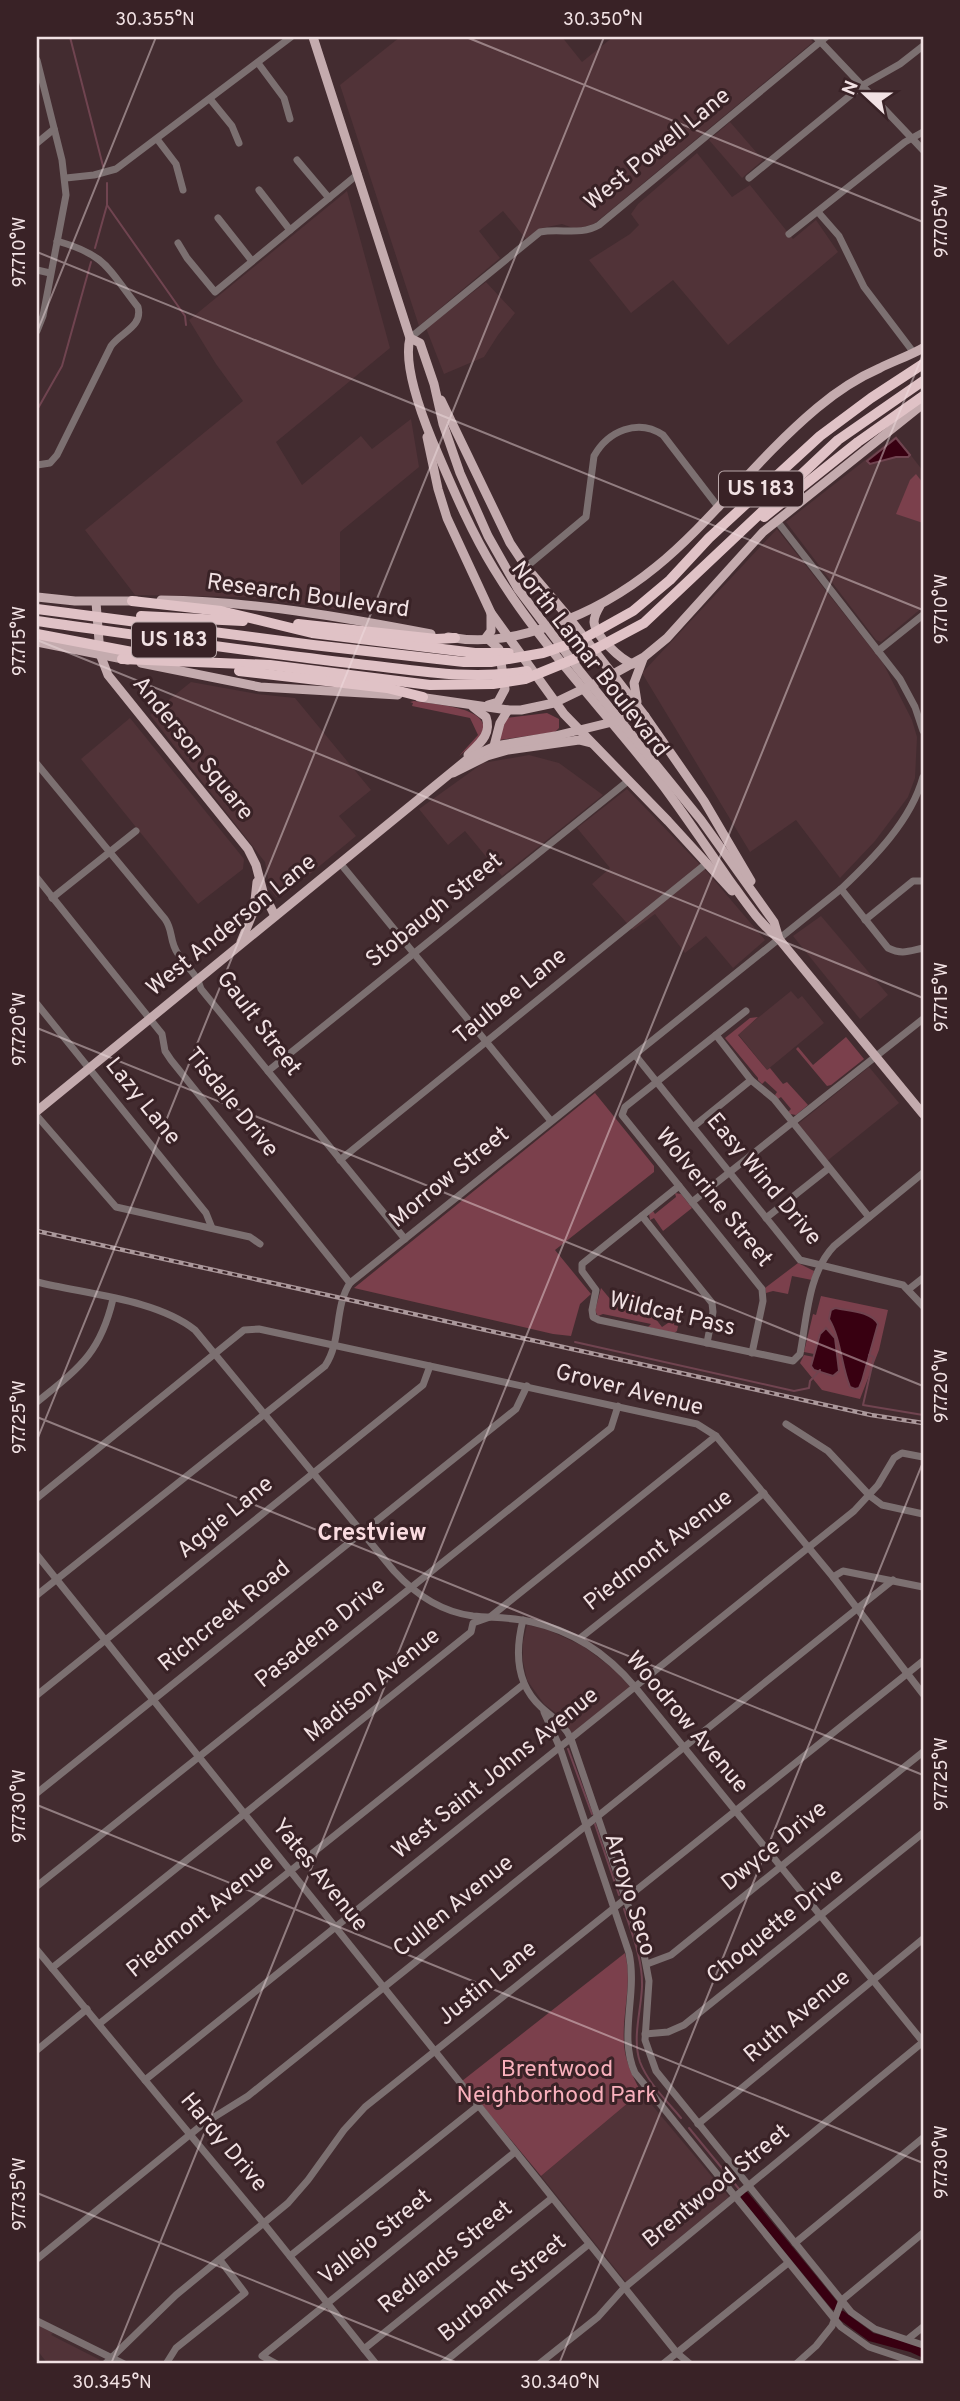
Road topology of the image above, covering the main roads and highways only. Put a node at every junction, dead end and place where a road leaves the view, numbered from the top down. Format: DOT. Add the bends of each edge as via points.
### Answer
graph roads {
  1 [pos="313,37"];
  2 [pos="410,338"];
  3 [pos="919,351"];
  4 [pos="923,364"];
  5 [pos="923,381"];
  6 [pos="434,384"];
  7 [pos="923,396"];
  8 [pos="923,404"];
  9 [pos="424,418"];
  10 [pos="728,544"];
  11 [pos="37,597"];
  12 [pos="132,601"];
  13 [pos="96,602"];
  14 [pos="600,606"];
  15 [pos="37,609"];
  16 [pos="63,612"];
  17 [pos="491,613"];
  18 [pos="37,621"];
  19 [pos="566,621"];
  20 [pos="37,634"];
  21 [pos="455,638"];
  22 [pos="487,639"];
  23 [pos="508,639"];
  24 [pos="37,642"];
  25 [pos="100,654"];
  26 [pos="644,657"];
  27 [pos="491,658"];
  28 [pos="122,659"];
  29 [pos="633,664"];
  30 [pos="610,676"];
  31 [pos="492,680"];
  32 [pos="423,697"];
  33 [pos="554,703"];
  34 [pos="465,704"];
  35 [pos="480,706"];
  36 [pos="508,710"];
  37 [pos="640,713"];
  38 [pos="564,715"];
  39 [pos="593,727"];
  40 [pos="579,730"];
  41 [pos="555,736"];
  42 [pos="592,744"];
  43 [pos="495,746"];
  44 [pos="487,756"];
  45 [pos="456,769"];
  46 [pos="257,873"];
  47 [pos="263,892"];
  48 [pos="294,901"];
  49 [pos="748,906"];
  50 [pos="764,907"];
  51 [pos="275,916"];
  52 [pos="779,939"];
  53 [pos="240,944"];
  54 [pos="37,1111"];
  55 [pos="923,1114"];
  1 -- 2 [label="main road, North Lamar Boulevard"];
  2 -- 6 [label="main road, North Lamar Boulevard" via="421,343"];
  2 -- 9 [label="main road, North Lamar Boulevard" via="407,351"];
  3 -- 14 [label="main road" via="828,399 699,530 660,565"];
  4 -- 27 [label="highway, US 183" via="820,436 633,611 581,640 543,653"];
  5 -- 10 [label="highway, US 183" via="838,440"];
  6 -- 19 [label="main road" via="494,513"];
  6 -- 50 [label="main road, North Lamar Boulevard" via="445,432 469,496 518,589"];
  7 -- 10 [label="highway"];
  8 -- 26 [label="main road" via="777,521"];
  9 -- 17 [label="main road" via="443,506"];
  9 -- 49 [label="main road, North Lamar Boulevard" via="462,510 501,581 532,626 664,787"];
  10 -- 31 [label="highway, US 183" via="658,612 619,638 547,668"];
  11 -- 13 [label="main road, Research Boulevard"];
  12 -- 13 [label="main road, Research Boulevard"];
  12 -- 21 [label="main road, Research Boulevard" via="290,609"];
  12 -- 27 [label="highway" via="221,611 312,633"];
  13 -- 25 [label="main road, Anderson Square"];
  14 -- 19 [label="main road"];
  14 -- 29 [label="main road" via="596,628 617,656"];
  15 -- 16 [label="highway, US 183"];
  16 -- 21 [label="highway"];
  16 -- 27 [label="highway, US 183" via="464,662"];
  17 -- 22 [label="main road"];
  17 -- 23 [label="main road"];
  18 -- 31 [label="highway, US 183"];
  19 -- 23 [label="main road, Research Boulevard"];
  19 -- 30 [label="main road"];
  20 -- 32 [label="highway" via="211,666 387,688"];
  21 -- 22 [label="main road, Research Boulevard"];
  22 -- 23 [label="main road, Research Boulevard"];
  22 -- 35 [label="main road" via="499,649 505,689 498,702"];
  23 -- 33 [label="main road"];
  24 -- 25 [label="main road"];
  25 -- 28 [label="main road"];
  25 -- 46 [label="main road, Anderson Square" via="114,684 248,849"];
  26 -- 29 [label="main road"];
  26 -- 37 [label="main road" via="634,683"];
  28 -- 31 [label="highway" via="270,665 430,685"];
  28 -- 32 [label="main road" via="260,687"];
  29 -- 30 [label="main road"];
  30 -- 33 [label="main road"];
  30 -- 37 [label="main road"];
  32 -- 34 [label="main road"];
  33 -- 36 [label="main road"];
  33 -- 38 [label="main road"];
  34 -- 35 [label="main road"];
  34 -- 45 [label="main road" via="486,717 488,730"];
  35 -- 36 [label="main road"];
  36 -- 43 [label="main road" via="499,723"];
  37 -- 39 [label="main road, West Anderson Lane"];
  37 -- 50 [label="main road" via="710,810"];
  38 -- 40 [label="main road"];
  38 -- 41 [label="main road" via="563,727"];
  39 -- 40 [label="main road, West Anderson Lane"];
  39 -- 42 [label="main road"];
  40 -- 41 [label="main road, West Anderson Lane"];
  40 -- 42 [label="main road"];
  41 -- 43 [label="main road, West Anderson Lane"];
  42 -- 44 [label="main road" via="579,740"];
  42 -- 49 [label="main road"];
  43 -- 44 [label="main road"];
  43 -- 45 [label="main road, West Anderson Lane"];
  44 -- 45 [label="main road, West Anderson Lane"];
  45 -- 48 [label="main road, West Anderson Lane"];
  46 -- 47 [label="main road, Anderson Square"];
  46 -- 53 [label="main road" via="254,910"];
  47 -- 48 [label="main road" via="276,901"];
  47 -- 51 [label="main road, Anderson Square"];
  48 -- 51 [label="main road, West Anderson Lane"];
  49 -- 52 [label="main road, North Lamar Boulevard"];
  50 -- 52 [label="main road, North Lamar Boulevard"];
  51 -- 53 [label="main road, West Anderson Lane"];
  52 -- 55 [label="main road, North Lamar Boulevard"];
  53 -- 54 [label="main road, West Anderson Lane"];
}
